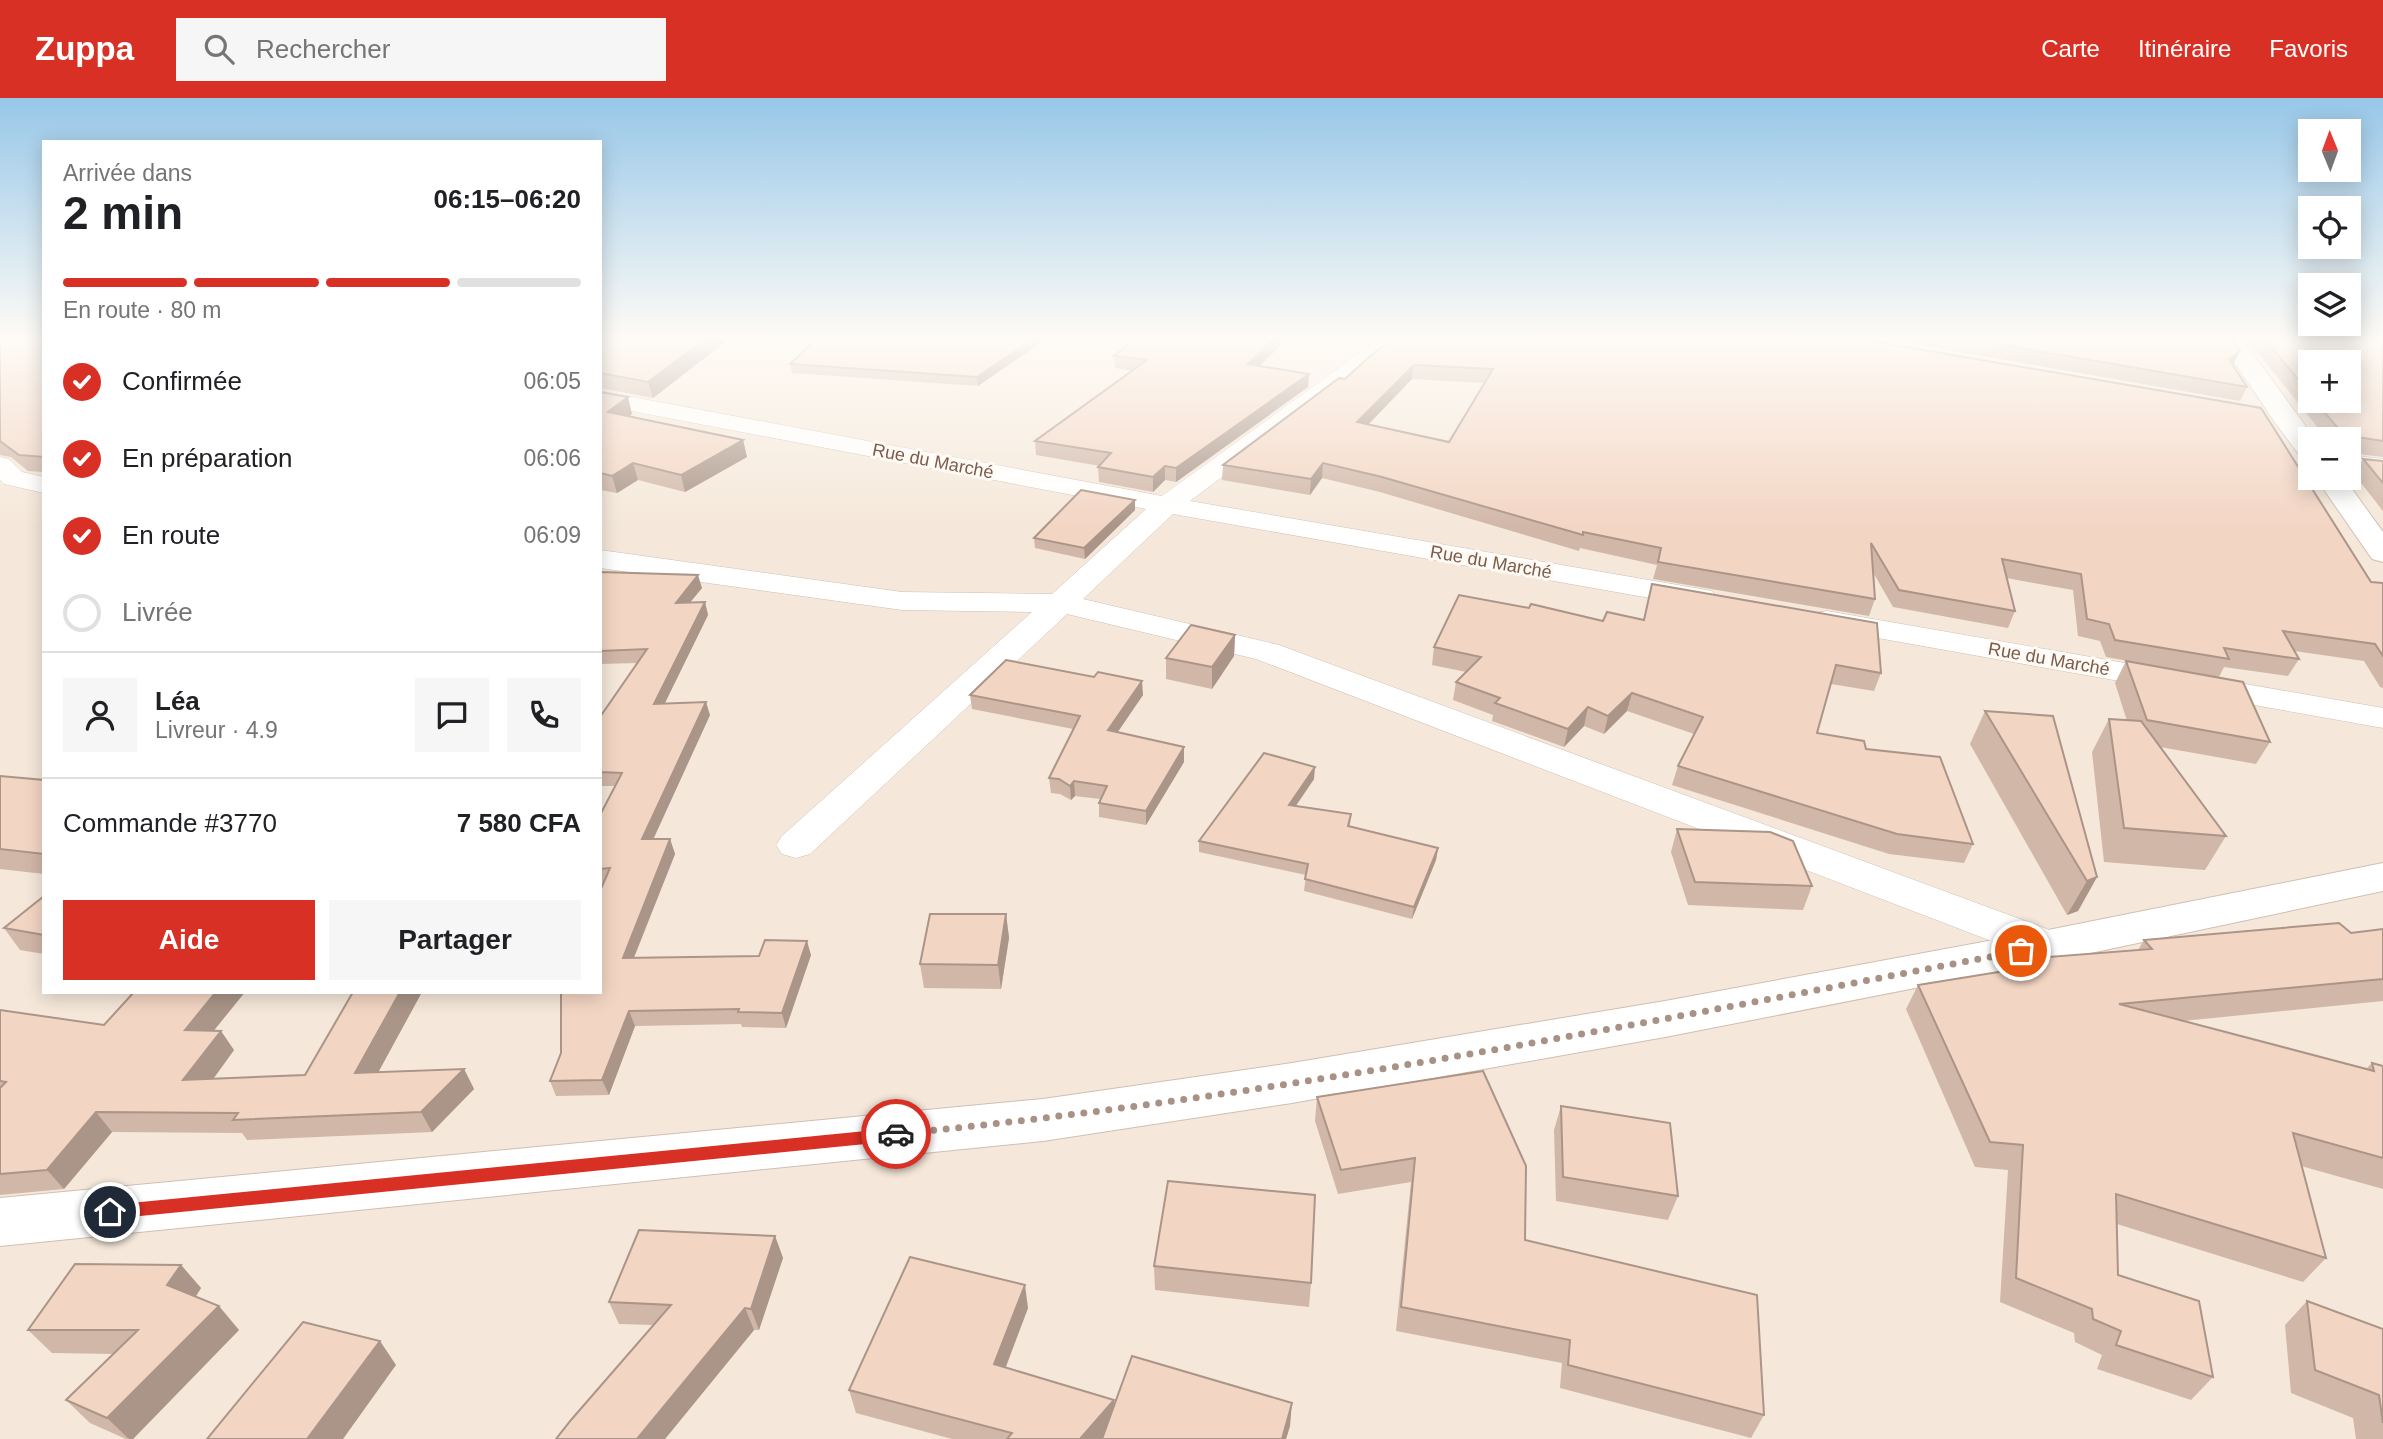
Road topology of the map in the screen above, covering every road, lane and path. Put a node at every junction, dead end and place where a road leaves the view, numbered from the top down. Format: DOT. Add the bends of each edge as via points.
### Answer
graph roads {
  1 [pos="619,402"];
  2 [pos="1308,402"];
  3 [pos="2273,402"];
  4 [pos="2258,415"];
  5 [pos="2285,419"];
  6 [pos="2298,436"];
  7 [pos="2361,464"];
  8 [pos="42,466"];
  9 [pos="2383,467"];
  10 [pos="4,475"];
  11 [pos="42,484"];
  12 [pos="2338,490"];
  13 [pos="1167,505"];
  14 [pos="2383,553"];
  15 [pos="602,559"];
  16 [pos="1060,603"];
  17 [pos="1727,603"];
  18 [pos="1795,615"];
  19 [pos="2383,718"];
  20 [pos="796,845"];
  21 [pos="2383,877"];
  22 [pos="2048,946"];
  23 [pos="0,1222"];
  1 -- 13 [label="street, Rue du Marché"];
  2 -- 13 [label="street"];
  3 -- 5 [label="street"];
  4 -- 5 [label="street"];
  5 -- 6 [label="street"];
  7 -- 9 [label="street"];
  8 -- 10 [label="street"];
  10 -- 11 [label="street"];
  12 -- 14 [label="street"];
  13 -- 16 [label="street"];
  13 -- 17 [label="street, Rue du Marché"];
  15 -- 16 [label="street" via="902,601"];
  16 -- 20 [label="street"];
  16 -- 22 [label="street" via="1267,652"];
  18 -- 19 [label="street, Rue du Marché"];
  21 -- 22 [label="street"];
  22 -- 23 [label="street" via="1665,1019 1043,1120"];
}
